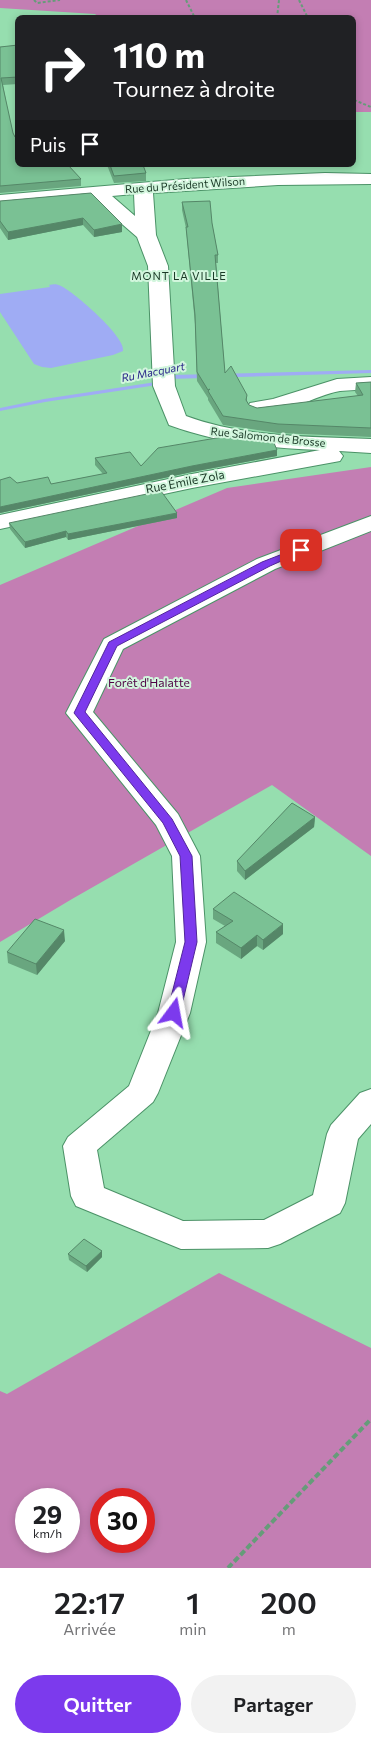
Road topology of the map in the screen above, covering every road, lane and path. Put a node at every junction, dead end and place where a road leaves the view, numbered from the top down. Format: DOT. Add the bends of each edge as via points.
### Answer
graph roads {
  1 [pos="34,0"];
  2 [pos="60,0"];
  3 [pos="186,0"];
  4 [pos="279,0"];
  5 [pos="299,0"];
  6 [pos="193,15"];
  7 [pos="277,15"];
  8 [pos="306,15"];
  9 [pos="356,101"];
  10 [pos="371,108"];
  11 [pos="371,179"];
  12 [pos="143,188"];
  13 [pos="96,192"];
  14 [pos="0,201"];
  15 [pos="146,235"];
  16 [pos="371,383"];
  17 [pos="258,408"];
  18 [pos="217,416"];
  19 [pos="185,423"];
  20 [pos="371,446"];
  21 [pos="371,452"];
  22 [pos="0,522"];
  23 [pos="371,523"];
  24 [pos="371,1102"];
  25 [pos="371,1419"];
  26 [pos="228,1568"];
  1 -- 2 [label="path" via="37,3"];
  3 -- 6 [label="path"];
  4 -- 7 [label="path"];
  5 -- 8 [label="path"];
  9 -- 10 [label="path"];
  11 -- 12 [label="street, Rue du Président Wilson" via="225,181"];
  12 -- 13 [label="street, Rue du Président Wilson"];
  12 -- 15 [label="street"];
  13 -- 14 [label="street, Rue du Président Wilson"];
  13 -- 15 [label="street"];
  15 -- 19 [label="street" via="158,266 164,379 178,420"];
  16 -- 17 [label="street" via="337,385"];
  18 -- 19 [label="street"];
  19 -- 20 [label="street, Rue Salomon de Brosse" via="200,430 238,436"];
  21 -- 22 [label="street, Rue Émile Zola" via="310,458"];
  23 -- 24 [label="street" via="266,564 113,644 79,713 168,821 186,856 191,942 174,1013 142,1093 80,1146 88,1196 180,1235 268,1234 328,1203 343,1134"];
  25 -- 26 [label="path"];
}
